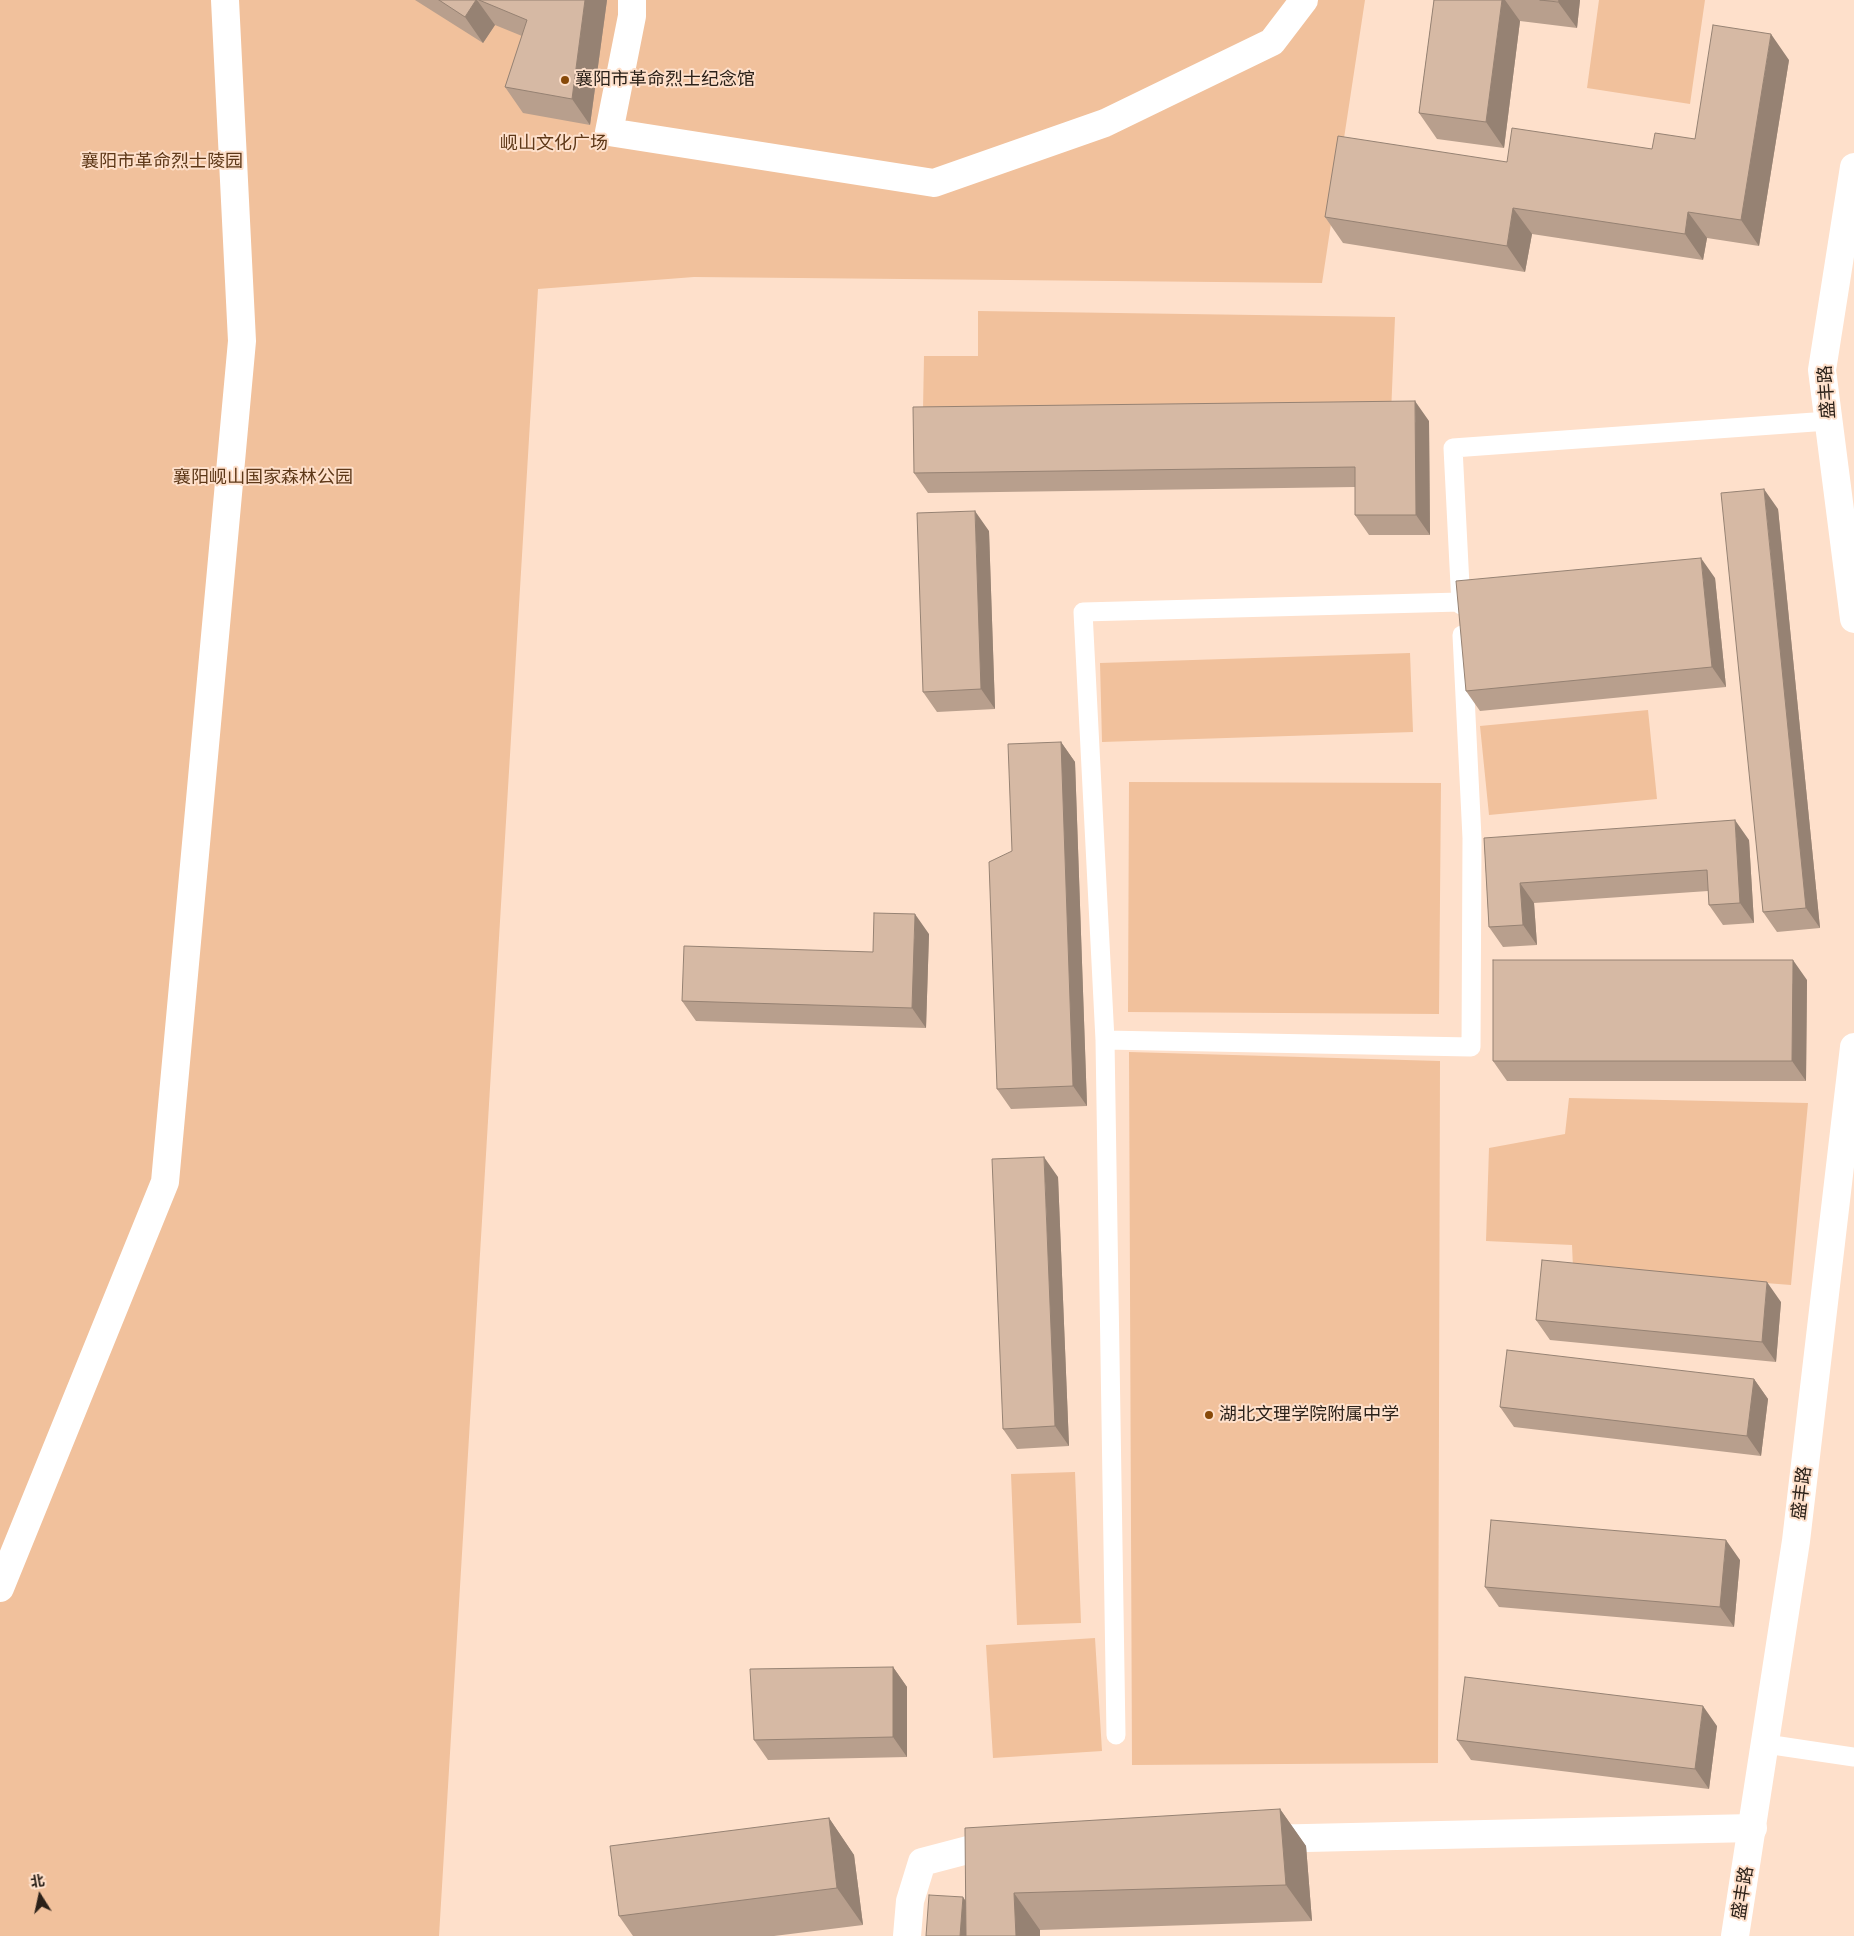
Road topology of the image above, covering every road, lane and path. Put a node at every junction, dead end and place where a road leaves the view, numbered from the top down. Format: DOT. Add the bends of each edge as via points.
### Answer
graph roads {
  1 [pos="225,0"];
  2 [pos="632,0"];
  3 [pos="1304,0"];
  4 [pos="1854,166"];
  5 [pos="1846,264"];
  6 [pos="1828,421"];
  7 [pos="1460,602"];
  8 [pos="1854,619"];
  9 [pos="1105,1040"];
  10 [pos="1854,1047"];
  11 [pos="0,1588"];
  12 [pos="1116,1734"];
  13 [pos="1766,1744"];
  14 [pos="1854,1757"];
  15 [pos="1753,1828"];
  16 [pos="1240,1840"];
  17 [pos="1023,1845"];
  18 [pos="907,1936"];
  19 [pos="1735,1936"];
  1 -- 11 [label="street" via="242,341 165,1182"];
  2 -- 3 [label="street" via="632,16 609,132 934,183 1105,123 1272,42"];
  4 -- 5 [label="street, 盛丰路"];
  5 -- 6 [label="street, 盛丰路" via="1822,370"];
  6 -- 7 [label="lane" via="1453,448"];
  6 -- 8 [label="street, 盛丰路"];
  7 -- 9 [label="lane" via="1084,612"];
  7 -- 9 [label="lane" via="1472,838 1471,1047"];
  9 -- 12 [label="lane"];
  10 -- 13 [label="street, 盛丰路" via="1798,1532"];
  13 -- 14 [label="lane"];
  13 -- 15 [label="street, 盛丰路"];
  15 -- 16 [label="street"];
  15 -- 19 [label="street, 盛丰路"];
  17 -- 18 [label="street" via="983,1846 922,1862 910,1901"];
}
